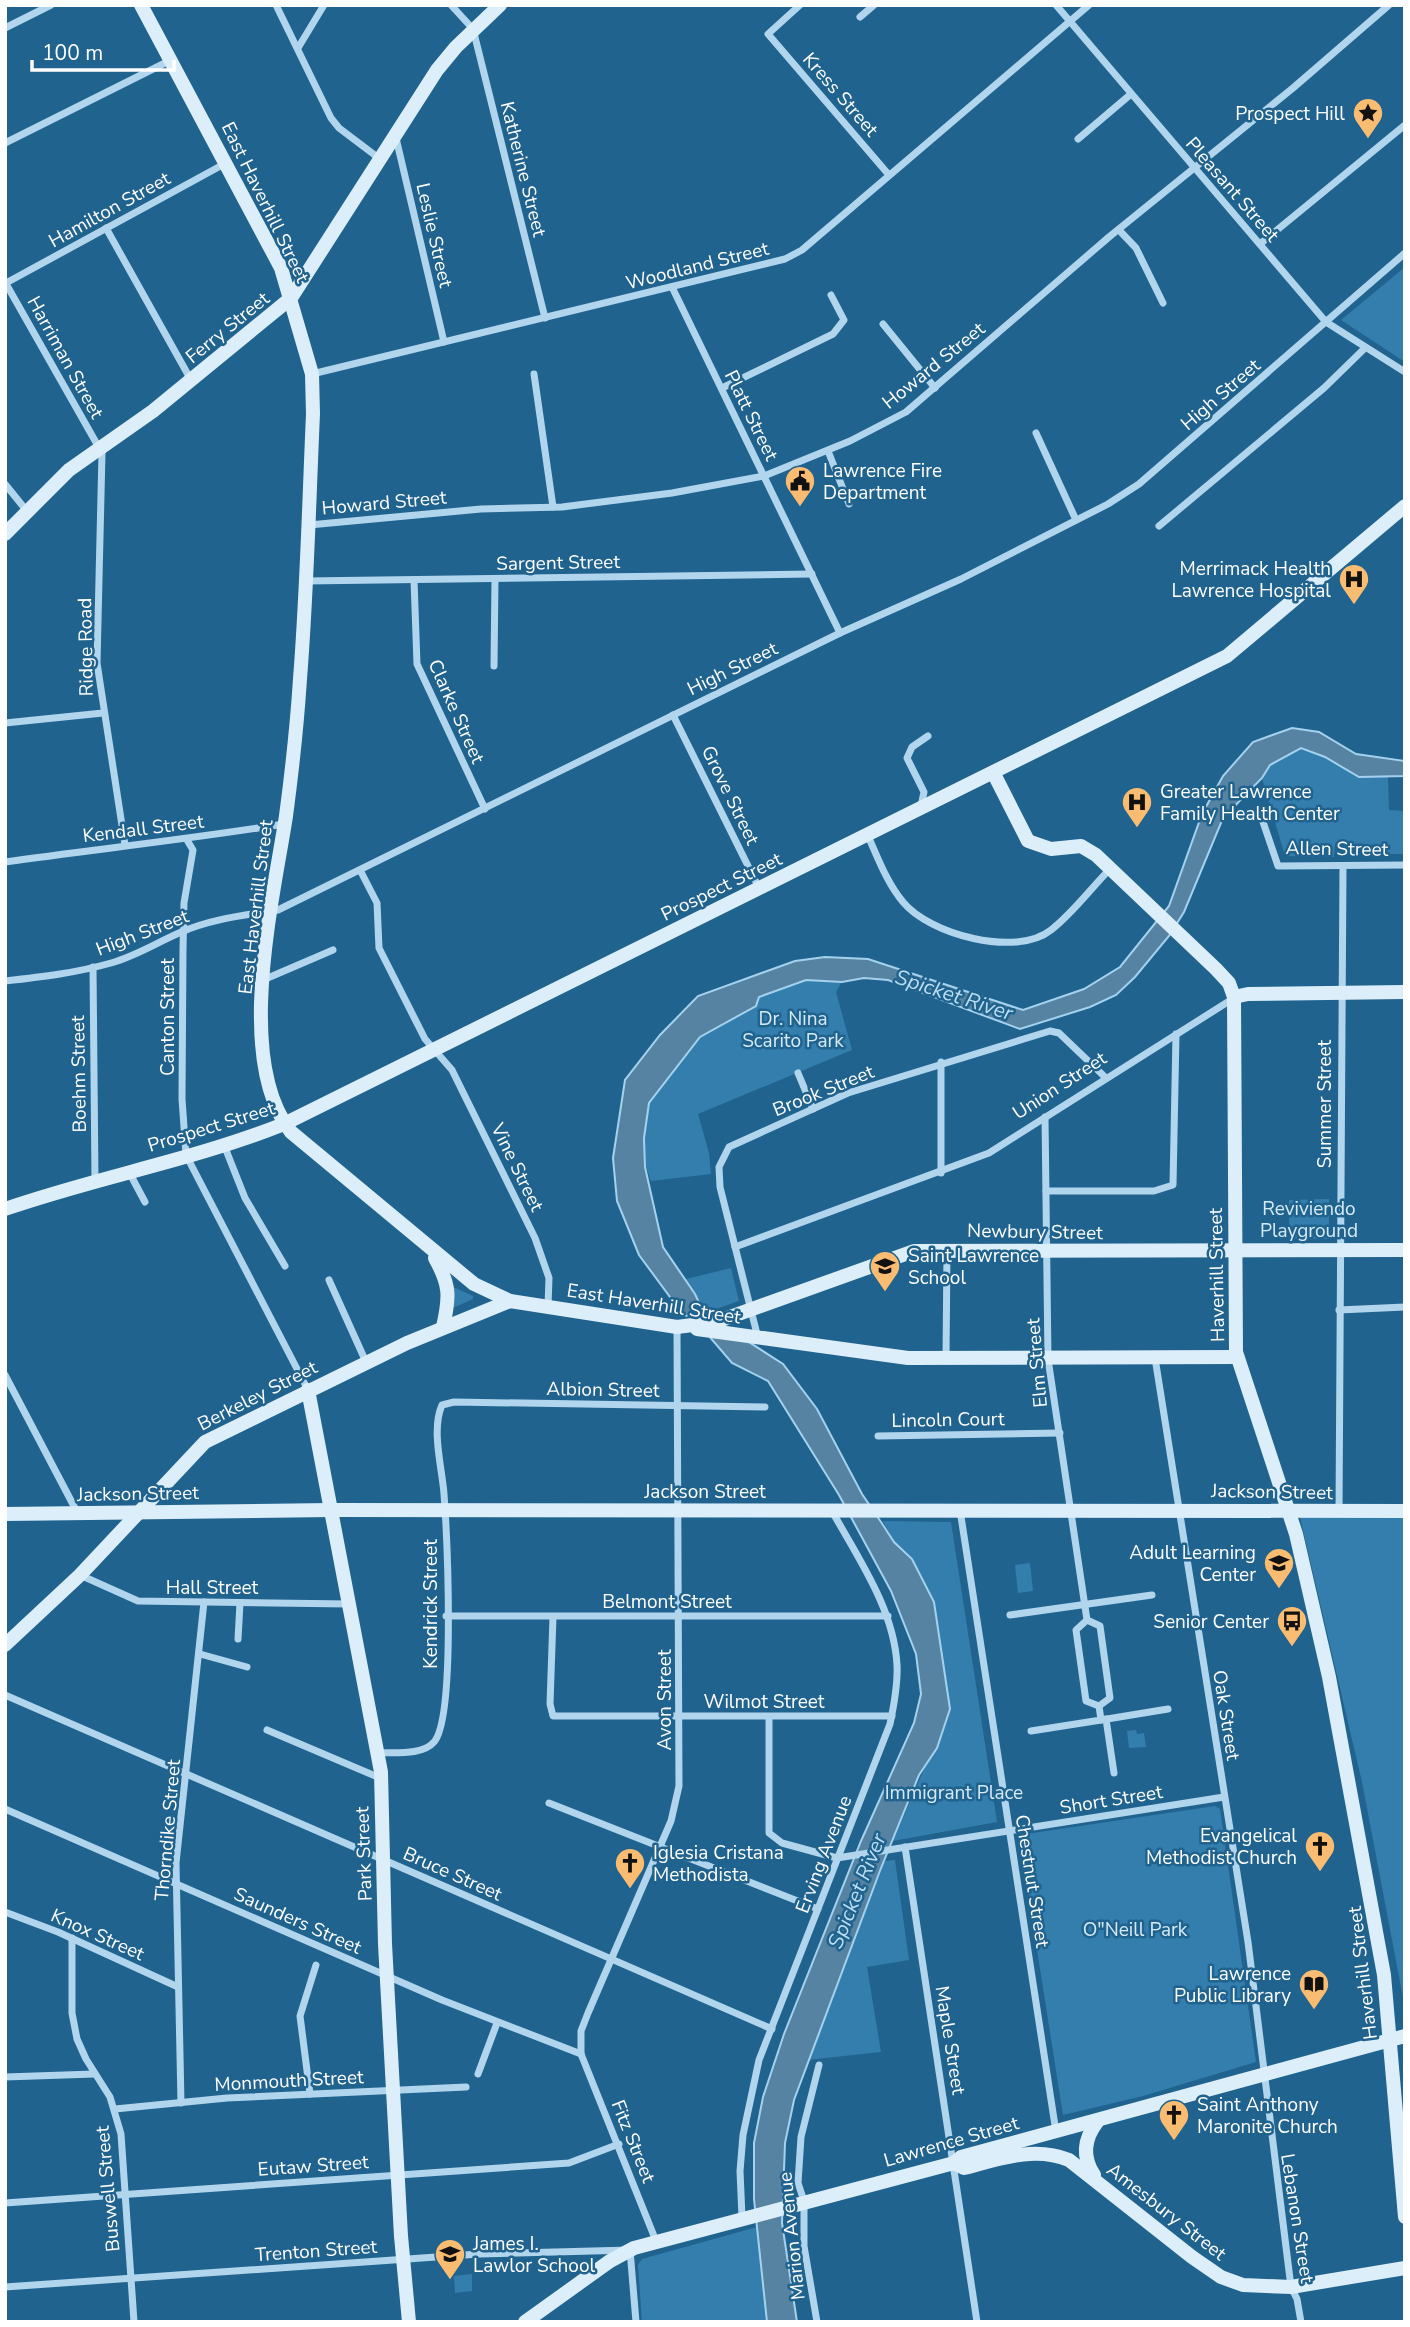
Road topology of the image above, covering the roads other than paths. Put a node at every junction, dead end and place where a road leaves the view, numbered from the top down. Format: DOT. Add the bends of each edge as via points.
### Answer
graph roads {
  1 [pos="51,5"];
  2 [pos="141,5"];
  3 [pos="276,5"];
  4 [pos="324,5"];
  5 [pos="451,5"];
  6 [pos="500,5"];
  7 [pos="800,5"];
  8 [pos="874,5"];
  9 [pos="1056,5"];
  10 [pos="1089,5"];
  11 [pos="1389,5"];
  12 [pos="860,17"];
  13 [pos="1070,22"];
  14 [pos="5,28"];
  15 [pos="473,29"];
  16 [pos="298,48"];
  17 [pos="171,60"];
  18 [pos="1131,94"];
  19 [pos="1405,125"];
  20 [pos="395,135"];
  21 [pos="1078,139"];
  22 [pos="5,143"];
  23 [pos="380,159"];
  24 [pos="227,162"];
  25 [pos="1195,168"];
  26 [pos="889,175"];
  27 [pos="106,228"];
  28 [pos="1119,230"];
  29 [pos="1260,244"];
  30 [pos="1405,253"];
  31 [pos="6,283"];
  32 [pos="673,287"];
  33 [pos="831,295"];
  34 [pos="291,299"];
  35 [pos="1163,303"];
  36 [pos="545,318"];
  37 [pos="1326,322"];
  38 [pos="883,324"];
  39 [pos="444,342"];
  40 [pos="1365,348"];
  41 [pos="1405,372"];
  42 [pos="312,374"];
  43 [pos="534,374"];
  44 [pos="191,380"];
  45 [pos="722,388"];
  46 [pos="935,388"];
  47 [pos="1036,433"];
  48 [pos="99,447"];
  49 [pos="828,451"];
  50 [pos="764,477"];
  51 [pos="5,484"];
  52 [pos="849,504"];
  53 [pos="1405,506"];
  54 [pos="553,507"];
  55 [pos="26,510"];
  56 [pos="1076,520"];
  57 [pos="309,525"];
  58 [pos="1159,526"];
  59 [pos="5,534"];
  60 [pos="811,574"];
  61 [pos="495,579"];
  62 [pos="414,580"];
  63 [pos="305,581"];
  64 [pos="840,633"];
  65 [pos="494,666"];
  66 [pos="103,713"];
  67 [pos="673,715"];
  68 [pos="5,723"];
  69 [pos="928,736"];
  70 [pos="994,774"];
  71 [pos="485,809"];
  72 [pos="920,810"];
  73 [pos="1261,816"];
  74 [pos="285,824"];
  75 [pos="868,835"];
  76 [pos="187,840"];
  77 [pos="125,845"];
  78 [pos="5,862"];
  79 [pos="1405,865"];
  80 [pos="1343,866"];
  81 [pos="1111,868"];
  82 [pos="360,870"];
  83 [pos="760,889"];
  84 [pos="271,911"];
  85 [pos="184,931"];
  86 [pos="333,950"];
  87 [pos="93,967"];
  88 [pos="262,980"];
  89 [pos="5,981"];
  90 [pos="1340,992"];
  91 [pos="1405,992"];
  92 [pos="1234,998"];
  93 [pos="1175,1034"];
  94 [pos="436,1050"];
  95 [pos="941,1062"];
  96 [pos="798,1073"];
  97 [pos="1106,1078"];
  98 [pos="813,1109"];
  99 [pos="1045,1117"];
  100 [pos="284,1124"];
  101 [pos="224,1144"];
  102 [pos="186,1155"];
  103 [pos="129,1171"];
  104 [pos="941,1172"];
  105 [pos="95,1180"];
  106 [pos="1045,1191"];
  107 [pos="145,1202"];
  108 [pos="5,1209"];
  109 [pos="735,1247"];
  110 [pos="947,1250"];
  111 [pos="1339,1250"];
  112 [pos="1405,1250"];
  113 [pos="431,1251"];
  114 [pos="1046,1251"];
  115 [pos="1234,1251"];
  116 [pos="285,1266"];
  117 [pos="328,1280"];
  118 [pos="510,1301"];
  119 [pos="548,1306"];
  120 [pos="1405,1307"];
  121 [pos="747,1309"];
  122 [pos="1339,1310"];
  123 [pos="443,1326"];
  124 [pos="682,1327"];
  125 [pos="754,1337"];
  126 [pos="1237,1357"];
  127 [pos="1155,1358"];
  128 [pos="946,1359"];
  129 [pos="1048,1359"];
  130 [pos="366,1362"];
  131 [pos="5,1375"];
  132 [pos="308,1390"];
  133 [pos="442,1405"];
  134 [pos="678,1406"];
  135 [pos="765,1406"];
  136 [pos="1060,1433"];
  137 [pos="878,1436"];
  138 [pos="960,1509"];
  139 [pos="1072,1509"];
  140 [pos="1180,1509"];
  141 [pos="331,1510"];
  142 [pos="679,1510"];
  143 [pos="836,1510"];
  144 [pos="1289,1510"];
  145 [pos="445,1511"];
  146 [pos="1339,1511"];
  147 [pos="1405,1511"];
  148 [pos="141,1512"];
  149 [pos="78,1513"];
  150 [pos="5,1514"];
  151 [pos="80,1575"];
  152 [pos="1152,1595"];
  153 [pos="204,1602"];
  154 [pos="240,1603"];
  155 [pos="349,1604"];
  156 [pos="1084,1604"];
  157 [pos="1010,1615"];
  158 [pos="446,1616"];
  159 [pos="887,1616"];
  160 [pos="553,1617"];
  161 [pos="680,1618"];
  162 [pos="1087,1620"];
  163 [pos="238,1639"];
  164 [pos="5,1645"];
  165 [pos="200,1654"];
  166 [pos="247,1667"];
  167 [pos="5,1695"];
  168 [pos="1099,1706"];
  169 [pos="1168,1709"];
  170 [pos="892,1716"];
  171 [pos="680,1717"];
  172 [pos="769,1717"];
  173 [pos="1103,1719"];
  174 [pos="267,1730"];
  175 [pos="1031,1731"];
  176 [pos="378,1753"];
  177 [pos="186,1772"];
  178 [pos="1114,1773"];
  179 [pos="381,1778"];
  180 [pos="1224,1797"];
  181 [pos="549,1803"];
  182 [pos="5,1809"];
  183 [pos="1009,1831"];
  184 [pos="660,1845"];
  185 [pos="905,1847"];
  186 [pos="837,1858"];
  187 [pos="383,1859"];
  188 [pos="176,1882"];
  189 [pos="817,1909"];
  190 [pos="5,1912"];
  191 [pos="72,1938"];
  192 [pos="612,1959"];
  193 [pos="316,1965"];
  194 [pos="387,1976"];
  195 [pos="178,1987"];
  196 [pos="497,2023"];
  197 [pos="772,2029"];
  198 [pos="1405,2036"];
  199 [pos="1390,2041"];
  200 [pos="581,2054"];
  201 [pos="819,2065"];
  202 [pos="94,2074"];
  203 [pos="478,2074"];
  204 [pos="1262,2076"];
  205 [pos="5,2077"];
  206 [pos="466,2087"];
  207 [pos="393,2090"];
  208 [pos="310,2094"];
  209 [pos="181,2103"];
  210 [pos="115,2109"];
  211 [pos="1097,2122"];
  212 [pos="1056,2132"];
  213 [pos="619,2144"];
  214 [pos="954,2163"];
  215 [pos="397,2175"];
  216 [pos="1097,2181"];
  217 [pos="124,2195"];
  218 [pos="804,2201"];
  219 [pos="5,2203"];
  220 [pos="746,2216"];
  221 [pos="1405,2217"];
  222 [pos="656,2241"];
  223 [pos="630,2250"];
  224 [pos="404,2260"];
  225 [pos="1405,2267"];
  226 [pos="130,2278"];
  227 [pos="5,2287"];
  228 [pos="1291,2287"];
  229 [pos="526,2321"];
  230 [pos="134,2322"];
  231 [pos="409,2322"];
  232 [pos="636,2322"];
  233 [pos="817,2322"];
  234 [pos="977,2322"];
  235 [pos="1301,2322"];
  1 -- 14 [label="street"];
  2 -- 17 [label="main road, East Haverhill Street"];
  3 -- 16 [label="street"];
  4 -- 16 [label="street"];
  5 -- 15 [label="street"];
  6 -- 15 [label="main road, Ferry Street"];
  7 -- 26 [label="street, Kress Street" via="768,34"];
  8 -- 12 [label="street"];
  9 -- 13 [label="street, Pleasant Street"];
  10 -- 13 [label="street, Woodland Street"];
  11 -- 25 [label="street, Howard Street"];
  13 -- 18 [label="street, Pleasant Street"];
  13 -- 26 [label="street, Woodland Street"];
  15 -- 20 [label="main road, Ferry Street" via="437,70"];
  15 -- 36 [label="street, Katherine Street"];
  16 -- 23 [label="street" via="331,118"];
  17 -- 22 [label="street"];
  17 -- 24 [label="main road, East Haverhill Street"];
  18 -- 21 [label="street"];
  18 -- 25 [label="street, Pleasant Street"];
  19 -- 29 [label="street"];
  20 -- 23 [label="main road, Ferry Street"];
  20 -- 39 [label="street, Leslie Street"];
  23 -- 34 [label="main road, Ferry Street"];
  24 -- 27 [label="street, Hamilton Street"];
  24 -- 34 [label="main road, East Haverhill Street" via="273,251"];
  25 -- 28 [label="street, Howard Street"];
  25 -- 29 [label="street, Pleasant Street"];
  26 -- 32 [label="street, Woodland Street" via="794,255"];
  27 -- 31 [label="street, Hamilton Street"];
  27 -- 44 [label="street"];
  28 -- 35 [label="street" via="1136,248"];
  28 -- 46 [label="street, Howard Street"];
  29 -- 37 [label="street, Pleasant Street"];
  30 -- 37 [label="street, High Street"];
  31 -- 48 [label="street, Harriman Street"];
  32 -- 36 [label="street, Woodland Street"];
  32 -- 45 [label="street, Platt Street"];
  33 -- 45 [label="street" via="844,320 842,327"];
  34 -- 42 [label="main road, East Haverhill Street"];
  34 -- 44 [label="main road, Ferry Street"];
  36 -- 39 [label="street, Woodland Street"];
  37 -- 40 [label="street, Pleasant Street"];
  37 -- 56 [label="street, High Street" via="1139,484"];
  38 -- 46 [label="street"];
  39 -- 42 [label="street, Woodland Street"];
  40 -- 41 [label="street, Pleasant Street"];
  40 -- 58 [label="street"];
  42 -- 57 [label="main road, East Haverhill Street"];
  43 -- 54 [label="street"];
  44 -- 48 [label="main road, Ferry Street"];
  45 -- 50 [label="street, Platt Street"];
  46 -- 49 [label="street, Howard Street" via="895,419"];
  47 -- 56 [label="street"];
  48 -- 55 [label="main road, Ferry Street"];
  48 -- 66 [label="street, Ridge Road" via="97,663"];
  49 -- 50 [label="street, Howard Street"];
  49 -- 52 [label="street"];
  50 -- 54 [label="street, Howard Street"];
  50 -- 60 [label="street, Platt Street"];
  51 -- 55 [label="street"];
  53 -- 70 [label="main road, Prospect Street" via="1227,656"];
  54 -- 57 [label="street, Howard Street"];
  55 -- 59 [label="main road, Ferry Street"];
  56 -- 64 [label="street, High Street" via="961,579"];
  57 -- 63 [label="main road, East Haverhill Street"];
  60 -- 61 [label="street, Sargent Street"];
  60 -- 64 [label="street, Platt Street"];
  61 -- 62 [label="street, Sargent Street"];
  61 -- 65 [label="street"];
  62 -- 63 [label="street, Sargent Street"];
  62 -- 71 [label="street, Clarke Street" via="417,664"];
  63 -- 74 [label="main road, East Haverhill Street"];
  64 -- 67 [label="street, High Street"];
  66 -- 68 [label="street"];
  66 -- 77 [label="street, Ridge Road"];
  67 -- 71 [label="street, High Street"];
  67 -- 83 [label="street, Grove Street"];
  69 -- 72 [label="street" via="912,747 907,758 925,792"];
  70 -- 72 [label="main road, Prospect Street"];
  70 -- 81 [label="main road" via="1028,841 1051,849 1081,846"];
  71 -- 82 [label="street, High Street"];
  72 -- 75 [label="main road, Prospect Street"];
  73 -- 80 [label="street, Allen Street" via="1278,866"];
  74 -- 76 [label="street, Kendall Street"];
  74 -- 84 [label="main road, East Haverhill Street"];
  75 -- 81 [label="street" via="888,879 922,919 991,942 1032,941 1051,931"];
  75 -- 83 [label="main road, Prospect Street"];
  76 -- 77 [label="street, Kendall Street"];
  76 -- 85 [label="street, Canton Street" via="193,850"];
  77 -- 78 [label="street, Kendall Street"];
  79 -- 80 [label="street, Allen Street"];
  80 -- 90 [label="street, Summer Street"];
  81 -- 92 [label="main road" via="1229,983"];
  82 -- 84 [label="street, High Street"];
  82 -- 94 [label="street, Vine Street" via="377,903 378,944 425,1039"];
  83 -- 94 [label="main road, Prospect Street"];
  84 -- 85 [label="street, High Street"];
  84 -- 88 [label="main road, East Haverhill Street"];
  85 -- 87 [label="street, High Street" via="148,950"];
  85 -- 102 [label="street, Canton Street"];
  86 -- 88 [label="street"];
  87 -- 89 [label="street, High Street"];
  87 -- 105 [label="street, Boehm Street"];
  88 -- 100 [label="main road, East Haverhill Street" via="267,1072 274,1107"];
  90 -- 91 [label="main road, Union Street"];
  90 -- 92 [label="main road, Union Street"];
  90 -- 111 [label="street, Summer Street"];
  92 -- 93 [label="street, Union Street"];
  92 -- 115 [label="main road, Haverhill Street"];
  93 -- 97 [label="street, Union Street"];
  93 -- 106 [label="street" via="1173,1185 1154,1191"];
  94 -- 100 [label="main road, Prospect Street"];
  94 -- 119 [label="street, Vine Street" via="452,1070 535,1238 549,1278"];
  95 -- 97 [label="street, Brook Street" via="1050,1031"];
  95 -- 98 [label="street, Brook Street"];
  95 -- 104 [label="street"];
  96 -- 98 [label="street"];
  97 -- 99 [label="street, Union Street"];
  98 -- 109 [label="street, Brook Street" via="729,1147 722,1157 720,1187"];
  99 -- 104 [label="street, Union Street" via="989,1153"];
  99 -- 106 [label="street, Elm Street"];
  100 -- 101 [label="main road, Prospect Street"];
  100 -- 113 [label="main road, East Haverhill Street"];
  101 -- 102 [label="main road, Prospect Street"];
  101 -- 116 [label="street" via="245,1198"];
  102 -- 103 [label="main road, Prospect Street"];
  102 -- 132 [label="street"];
  103 -- 105 [label="main road, Prospect Street"];
  103 -- 107 [label="street"];
  104 -- 109 [label="street, Union Street"];
  105 -- 108 [label="main road, Prospect Street"];
  106 -- 114 [label="street, Elm Street"];
  109 -- 121 [label="street, Brook Street"];
  110 -- 114 [label="main road, Newbury Street"];
  110 -- 121 [label="main road, Newbury Street" via="891,1257"];
  110 -- 128 [label="street"];
  111 -- 112 [label="main road, Newbury Street"];
  111 -- 115 [label="main road, Newbury Street"];
  111 -- 122 [label="street, Summer Street"];
  113 -- 118 [label="main road, East Haverhill Street" via="474,1284"];
  113 -- 123 [label="main road" via="446,1279"];
  114 -- 115 [label="main road, Newbury Street"];
  114 -- 129 [label="street, Elm Street"];
  115 -- 126 [label="main road, Haverhill Street"];
  117 -- 130 [label="street"];
  118 -- 119 [label="main road, East Haverhill Street"];
  118 -- 123 [label="main road, Berkeley Street"];
  119 -- 124 [label="main road, East Haverhill Street"];
  120 -- 122 [label="street"];
  121 -- 124 [label="main road, Newbury Street"];
  121 -- 125 [label="street, Brook Street"];
  122 -- 146 [label="street, Summer Street"];
  123 -- 130 [label="main road, Berkeley Street"];
  124 -- 125 [label="main road, East Haverhill Street"];
  124 -- 134 [label="street, Avon Street"];
  125 -- 128 [label="main road, East Haverhill Street" via="894,1357"];
  126 -- 127 [label="main road, East Haverhill Street"];
  126 -- 144 [label="main road, Haverhill Street"];
  127 -- 129 [label="main road, East Haverhill Street"];
  127 -- 140 [label="street, Oak Street"];
  128 -- 129 [label="main road, East Haverhill Street"];
  129 -- 136 [label="street, Elm Street"];
  130 -- 132 [label="main road, Berkeley Street"];
  131 -- 149 [label="street"];
  132 -- 141 [label="main road, Park Street"];
  132 -- 148 [label="main road, Berkeley Street" via="205,1442"];
  133 -- 134 [label="street, Albion Street"];
  133 -- 145 [label="street, Kendrick Street" via="436,1424"];
  134 -- 135 [label="street, Albion Street"];
  134 -- 142 [label="street, Avon Street"];
  136 -- 137 [label="street, Lincoln Court"];
  136 -- 139 [label="street, Elm Street"];
  138 -- 139 [label="main road, Jackson Street"];
  138 -- 143 [label="main road, Jackson Street"];
  138 -- 183 [label="street, Chestnut Street"];
  139 -- 140 [label="main road, Jackson Street"];
  139 -- 156 [label="street, Elm Street"];
  140 -- 144 [label="main road, Jackson Street"];
  140 -- 180 [label="street, Oak Street"];
  141 -- 145 [label="main road, Jackson Street"];
  141 -- 148 [label="main road, Jackson Street"];
  141 -- 155 [label="main road, Park Street"];
  142 -- 143 [label="main road, Jackson Street"];
  142 -- 145 [label="main road, Jackson Street"];
  142 -- 161 [label="street, Avon Street"];
  143 -- 159 [label="street, Erving Avenue"];
  144 -- 146 [label="main road, Jackson Street"];
  144 -- 199 [label="main road, Haverhill Street" via="1329,1677 1369,1882"];
  145 -- 158 [label="street, Kendrick Street"];
  146 -- 147 [label="main road, Jackson Street"];
  148 -- 149 [label="main road, Jackson Street"];
  148 -- 151 [label="main road, Berkeley Street"];
  149 -- 150 [label="main road, Jackson Street"];
  151 -- 153 [label="street, Hall Street" via="138,1601"];
  151 -- 164 [label="main road, Berkeley Street"];
  152 -- 156 [label="street"];
  153 -- 154 [label="street, Hall Street"];
  153 -- 165 [label="street, Thorndike Street"];
  154 -- 155 [label="street, Hall Street"];
  154 -- 163 [label="street"];
  155 -- 176 [label="main road, Park Street"];
  156 -- 157 [label="street"];
  156 -- 162 [label="street, Elm Street"];
  158 -- 160 [label="street, Belmont Street"];
  158 -- 176 [label="street, Kendrick Street" via="442,1730 432,1745 415,1752"];
  159 -- 161 [label="street, Belmont Street"];
  159 -- 170 [label="street, Erving Avenue" via="897,1664"];
  160 -- 161 [label="street, Belmont Street"];
  160 -- 171 [label="street, Wilmot Street" via="553,1716"];
  161 -- 171 [label="street, Avon Street"];
  162 -- 168 [label="street" via="1076,1630 1086,1701"];
  162 -- 168 [label="street" via="1100,1626 1110,1698"];
  165 -- 166 [label="street"];
  165 -- 177 [label="street, Thorndike Street"];
  167 -- 177 [label="street, Bruce Street"];
  168 -- 173 [label="street"];
  169 -- 173 [label="street"];
  170 -- 172 [label="street, Wilmot Street"];
  170 -- 186 [label="street, Erving Avenue"];
  171 -- 172 [label="street, Wilmot Street"];
  171 -- 184 [label="street, Avon Street" via="679,1786"];
  172 -- 186 [label="street" via="769,1833 782,1843"];
  173 -- 175 [label="street"];
  173 -- 178 [label="street"];
  174 -- 179 [label="street"];
  176 -- 179 [label="main road, Park Street"];
  177 -- 187 [label="street, Bruce Street"];
  177 -- 188 [label="street, Thorndike Street"];
  179 -- 187 [label="main road, Park Street"];
  180 -- 183 [label="street, Short Street"];
  180 -- 204 [label="street, Oak Street" via="1248,1942 1265,2067"];
  181 -- 184 [label="street"];
  182 -- 188 [label="street, Saunders Street"];
  183 -- 185 [label="street, Short Street"];
  183 -- 212 [label="street, Chestnut Street"];
  184 -- 189 [label="street"];
  184 -- 192 [label="street, Avon Street"];
  185 -- 186 [label="street, Short Street"];
  185 -- 214 [label="street, Maple Street"];
  186 -- 189 [label="street, Erving Avenue"];
  187 -- 192 [label="street, Bruce Street"];
  187 -- 194 [label="main road, Park Street"];
  188 -- 194 [label="street, Saunders Street"];
  188 -- 195 [label="street, Thorndike Street"];
  189 -- 197 [label="street, Erving Avenue"];
  190 -- 191 [label="street, Knox Street"];
  191 -- 195 [label="street, Knox Street"];
  191 -- 202 [label="street, Buswell Street" via="72,2013 77,2039"];
  192 -- 197 [label="street, Bruce Street"];
  192 -- 200 [label="street, Avon Street" via="581,2031"];
  193 -- 208 [label="street" via="300,2016"];
  194 -- 196 [label="street, Saunders Street"];
  194 -- 207 [label="main road, Park Street"];
  195 -- 209 [label="street, Thorndike Street"];
  196 -- 200 [label="street, Saunders Street"];
  196 -- 203 [label="street"];
  197 -- 220 [label="street, Erving Avenue" via="759,2060 744,2125 740,2171"];
  198 -- 199 [label="main road, Lawrence Street"];
  199 -- 204 [label="main road, Lawrence Street"];
  199 -- 221 [label="main road, Haverhill Street"];
  200 -- 213 [label="street, Fitz Street"];
  201 -- 218 [label="street, Marion Avenue" via="801,2137 798,2183"];
  202 -- 205 [label="street"];
  202 -- 210 [label="street, Buswell Street"];
  204 -- 211 [label="main road, Lawrence Street"];
  204 -- 228 [label="street, Lebanon Street"];
  206 -- 207 [label="street, Monmouth Street"];
  207 -- 208 [label="street, Monmouth Street"];
  207 -- 215 [label="main road, Park Street"];
  208 -- 209 [label="street, Monmouth Street"];
  209 -- 210 [label="street, Monmouth Street"];
  210 -- 217 [label="street, Buswell Street"];
  211 -- 212 [label="main road, Lawrence Street"];
  211 -- 216 [label="main road" via="1088,2137 1085,2158"];
  212 -- 214 [label="main road, Lawrence Street" via="961,2157"];
  213 -- 215 [label="street, Eutaw Street" via="569,2162"];
  213 -- 222 [label="street, Fitz Street"];
  214 -- 216 [label="main road, Amesbury Street" via="964,2168 1027,2154 1054,2154"];
  214 -- 218 [label="main road, Lawrence Street"];
  214 -- 234 [label="street, Maple Street"];
  215 -- 217 [label="street, Eutaw Street"];
  215 -- 224 [label="main road, Park Street"];
  216 -- 228 [label="main road, Amesbury Street" via="1221,2277 1244,2285"];
  217 -- 219 [label="street, Eutaw Street"];
  217 -- 226 [label="street, Buswell Street"];
  218 -- 220 [label="main road, Lawrence Street"];
  218 -- 233 [label="street, Marion Avenue" via="804,2246"];
  220 -- 222 [label="main road, Lawrence Street"];
  222 -- 223 [label="main road, Lawrence Street"];
  223 -- 224 [label="street, Trenton Street"];
  223 -- 229 [label="main road, Lawrence Street"];
  223 -- 232 [label="street"];
  224 -- 226 [label="street, Trenton Street"];
  224 -- 231 [label="main road, Park Street"];
  225 -- 228 [label="main road, Amesbury Street"];
  226 -- 227 [label="street, Trenton Street"];
  226 -- 230 [label="street, Buswell Street"];
  228 -- 235 [label="street, Lebanon Street"];
}
